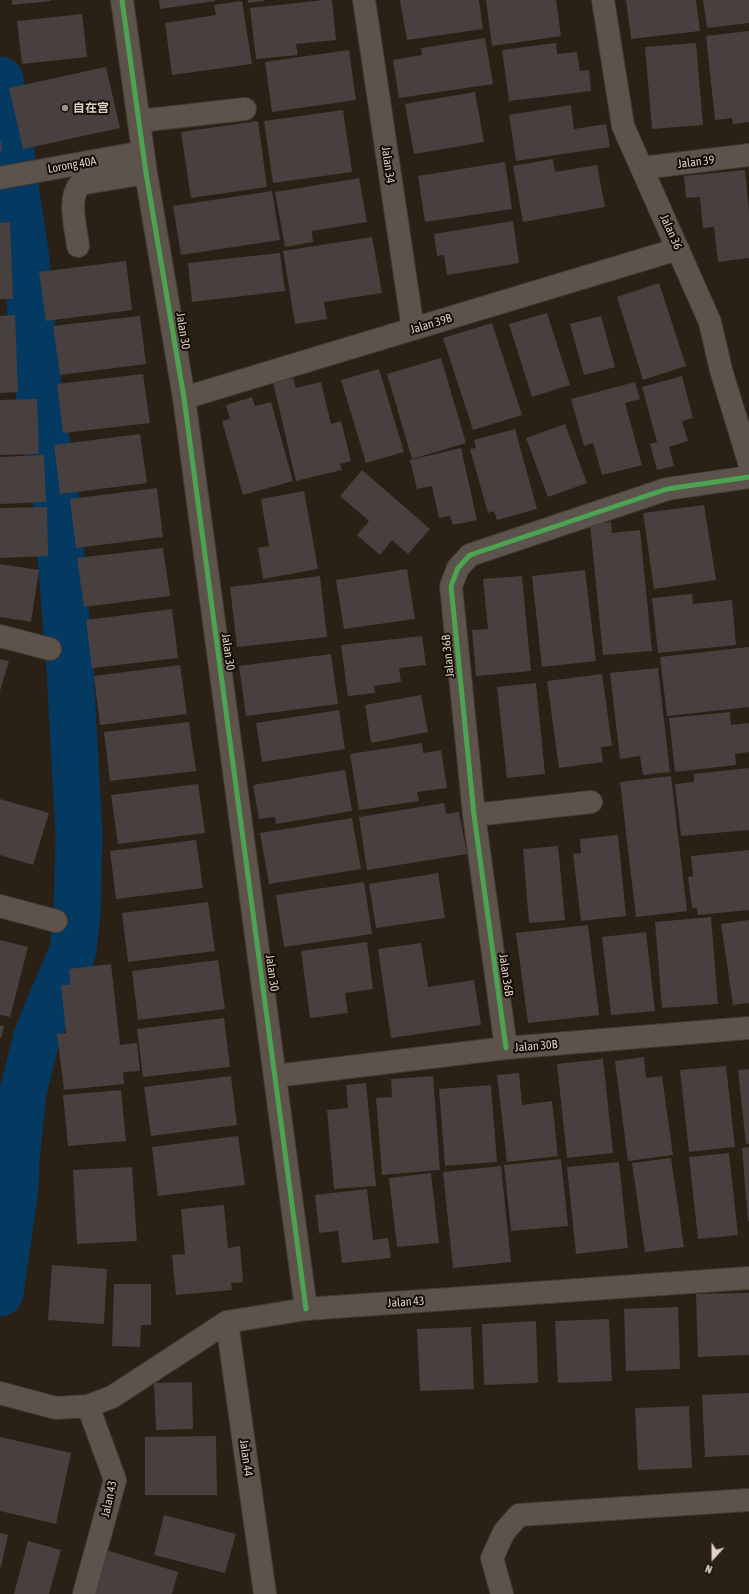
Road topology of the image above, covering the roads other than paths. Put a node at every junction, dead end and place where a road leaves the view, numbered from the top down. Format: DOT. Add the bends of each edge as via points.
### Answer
graph roads {
  1 [pos="122,0"];
  2 [pos="364,0"];
  3 [pos="603,0"];
  4 [pos="245,109"];
  5 [pos="139,121"];
  6 [pos="749,155"];
  7 [pos="145,163"];
  8 [pos="642,168"];
  9 [pos="0,178"];
  10 [pos="78,246"];
  11 [pos="678,249"];
  12 [pos="413,329"];
  13 [pos="184,398"];
  14 [pos="749,462"];
  15 [pos="749,477"];
  16 [pos="0,636"];
  17 [pos="50,649"];
  18 [pos="591,802"];
  19 [pos="474,816"];
  20 [pos="0,906"];
  21 [pos="56,921"];
  22 [pos="749,1028"];
  23 [pos="506,1048"];
  24 [pos="276,1076"];
  25 [pos="749,1278"];
  26 [pos="306,1309"];
  27 [pos="227,1322"];
  28 [pos="0,1393"];
  29 [pos="88,1406"];
  30 [pos="749,1500"];
  31 [pos="84,1594"];
  32 [pos="264,1594"];
  33 [pos="502,1594"];
  1 -- 5 [label="street, Jalan 30"];
  2 -- 12 [label="street, Jalan 34"];
  3 -- 8 [label="street, Jalan 36" via="623,126"];
  4 -- 5 [label="street"];
  5 -- 7 [label="street, Jalan 30"];
  6 -- 8 [label="street, Jalan 39"];
  7 -- 9 [label="street, Lorong 40A"];
  7 -- 10 [label="street" via="80,184 75,189 73,200"];
  7 -- 13 [label="street, Jalan 30"];
  8 -- 11 [label="street, Jalan 36"];
  11 -- 12 [label="street, Jalan 39B"];
  11 -- 14 [label="street, Jalan 36" via="710,322 721,370"];
  12 -- 13 [label="street, Jalan 39B"];
  13 -- 24 [label="street, Jalan 30"];
  15 -- 19 [label="street, Jalan 36B" via="667,489 470,555 458,568 451,586"];
  16 -- 17 [label="street"];
  18 -- 19 [label="street"];
  19 -- 23 [label="street, Jalan 36B"];
  20 -- 21 [label="street"];
  22 -- 23 [label="street, Jalan 30B"];
  23 -- 24 [label="street, Jalan 30B"];
  24 -- 26 [label="street, Jalan 30"];
  25 -- 26 [label="street, Jalan 43"];
  26 -- 27 [label="street, Jalan 43"];
  27 -- 29 [label="street, Jalan 43" via="112,1396"];
  27 -- 32 [label="street, Jalan 44"];
  28 -- 29 [label="street, Jalan 43" via="56,1408"];
  29 -- 31 [label="street, Jalan 43" via="115,1480"];
  30 -- 33 [label="street" via="519,1514 504,1532 492,1558"];
}
